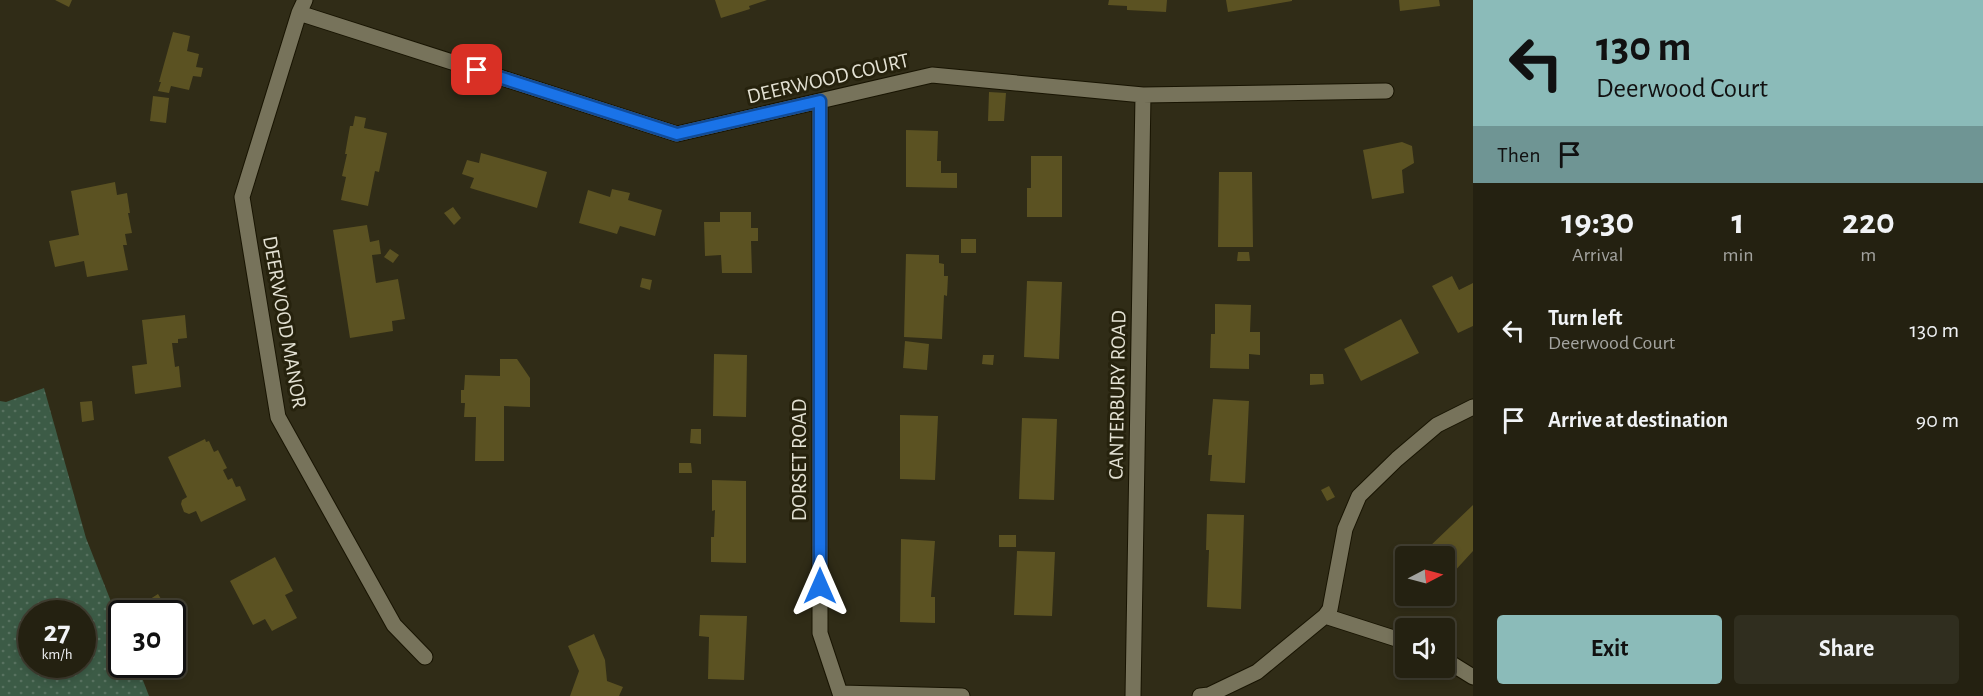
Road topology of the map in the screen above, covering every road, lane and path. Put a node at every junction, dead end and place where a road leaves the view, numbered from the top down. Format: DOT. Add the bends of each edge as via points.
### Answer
graph roads {
  1 [pos="302,7"];
  2 [pos="1386,91"];
  3 [pos="1143,95"];
  4 [pos="820,101"];
  5 [pos="1473,407"];
  6 [pos="1325,616"];
  7 [pos="1395,638"];
  8 [pos="425,657"];
  9 [pos="1455,665"];
  10 [pos="1473,676"];
  11 [pos="962,696"];
  12 [pos="1133,696"];
  13 [pos="1200,696"];
  1 -- 4 [label="street, DEERWOOD COURT" via="677,134"];
  1 -- 8 [label="street, DEERWOOD MANOR" via="242,197 279,417 394,625"];
  2 -- 3 [label="street, DEERWOOD COURT"];
  3 -- 4 [label="street, DEERWOOD COURT" via="932,75"];
  3 -- 12 [label="street, CANTERBURY ROAD"];
  4 -- 11 [label="street, DORSET ROAD" via="820,633 840,693"];
  5 -- 6 [label="street" via="1437,425 1359,495 1345,529 1330,609"];
  6 -- 7 [label="street"];
  6 -- 13 [label="street" via="1257,672"];
  9 -- 10 [label="street"];
}
